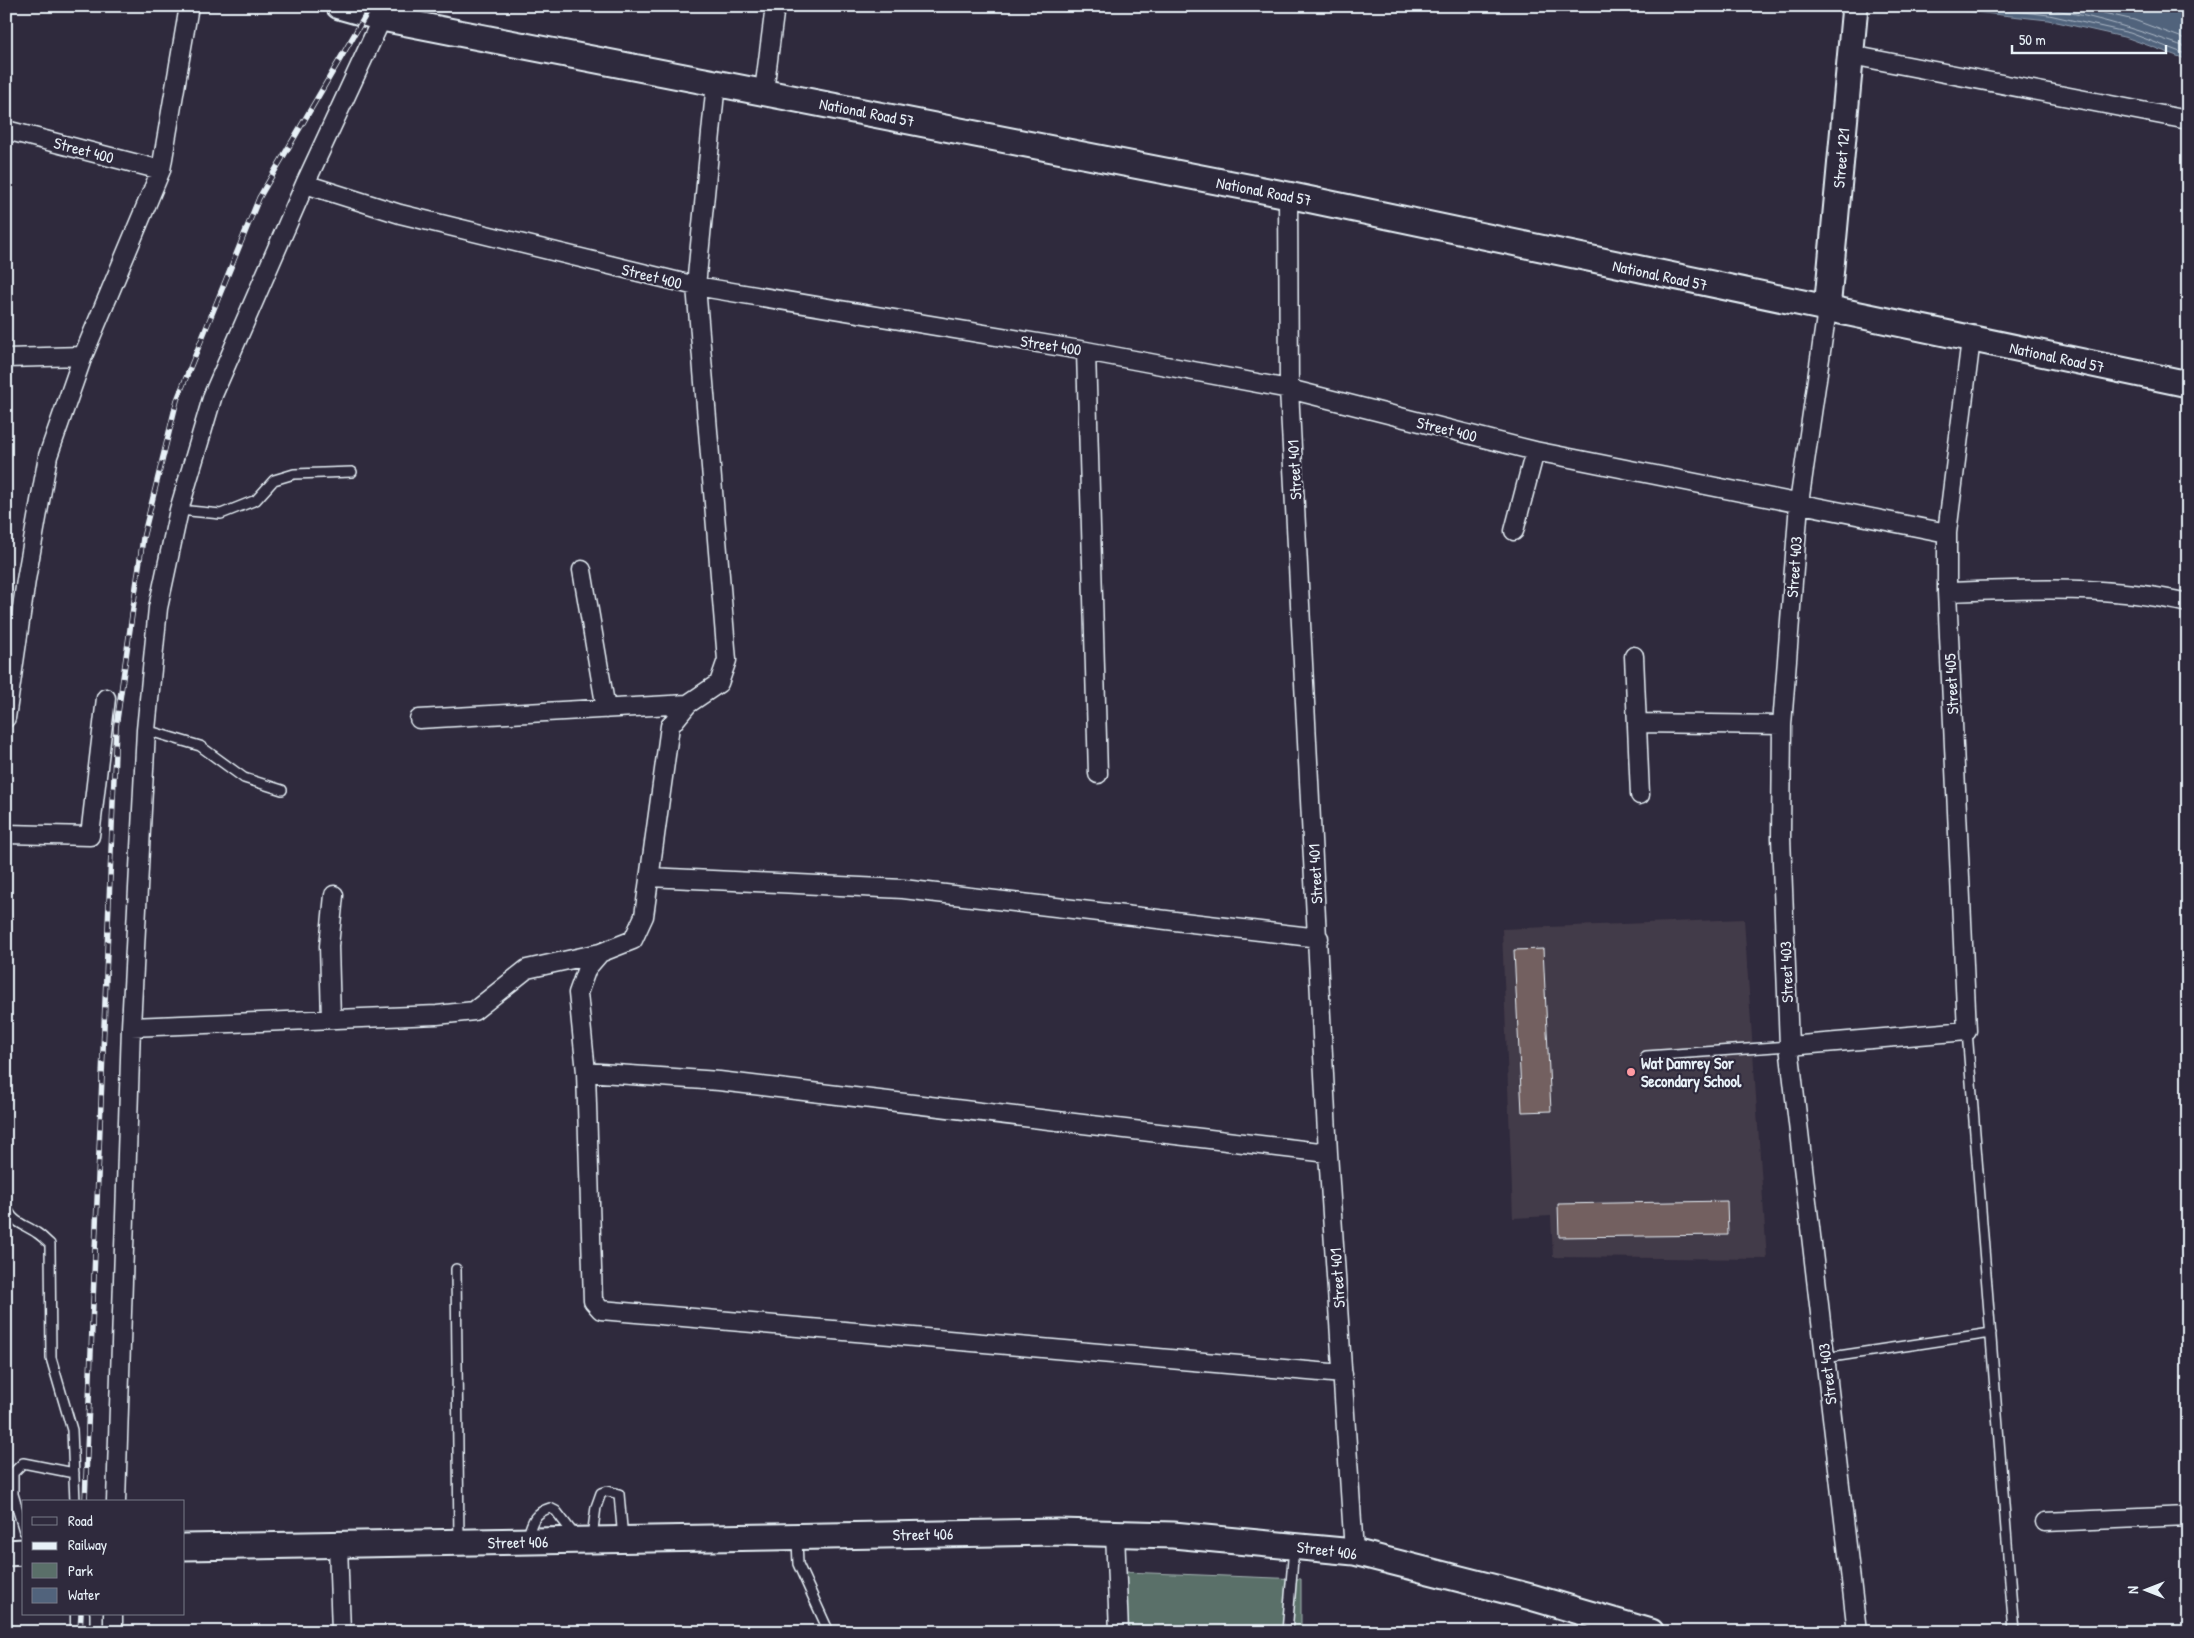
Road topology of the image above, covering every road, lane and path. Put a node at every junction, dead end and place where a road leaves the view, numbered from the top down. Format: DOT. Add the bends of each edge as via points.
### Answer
graph roads {
  1 [pos="189,6"];
  2 [pos="339,6"];
  3 [pos="775,6"];
  4 [pos="1855,6"];
  5 [pos="387,12"];
  6 [pos="1851,55"];
  7 [pos="716,82"];
  8 [pos="764,91"];
  9 [pos="2188,120"];
  10 [pos="6,130"];
  11 [pos="161,170"];
  12 [pos="305,184"];
  13 [pos="1288,195"];
  14 [pos="696,286"];
  15 [pos="1827,310"];
  16 [pos="1971,339"];
  17 [pos="1086,351"];
  18 [pos="83,356"];
  19 [pos="6,358"];
  20 [pos="2188,384"];
  21 [pos="1289,389"];
  22 [pos="1535,451"];
  23 [pos="352,472"];
  24 [pos="1799,503"];
  25 [pos="179,510"];
  26 [pos="1514,531"];
  27 [pos="1947,533"];
  28 [pos="582,570"];
  29 [pos="1947,592"];
  30 [pos="2188,603"];
  31 [pos="1634,656"];
  32 [pos="106,698"];
  33 [pos="688,704"];
  34 [pos="606,709"];
  35 [pos="6,718"];
  36 [pos="419,719"];
  37 [pos="1637,722"];
  38 [pos="1782,724"];
  39 [pos="146,730"];
  40 [pos="1098,774"];
  41 [pos="282,790"];
  42 [pos="1640,796"];
  43 [pos="6,834"];
  44 [pos="649,877"];
  45 [pos="334,895"];
  46 [pos="1319,938"];
  47 [pos="600,953"];
  48 [pos="331,1019"];
  49 [pos="131,1027"];
  50 [pos="1967,1031"];
  51 [pos="1789,1046"];
  52 [pos="1646,1056"];
  53 [pos="586,1072"];
  54 [pos="1328,1153"];
  55 [pos="6,1206"];
  56 [pos="456,1269"];
  57 [pos="1991,1333"];
  58 [pos="1825,1358"];
  59 [pos="1343,1374"];
  60 [pos="74,1474"];
  61 [pos="75,1500"];
  62 [pos="116,1500"];
  63 [pos="2188,1516"];
  64 [pos="2044,1522"];
  65 [pos="22,1524"];
  66 [pos="1115,1533"];
  67 [pos="797,1536"];
  68 [pos="585,1540"];
  69 [pos="623,1540"];
  70 [pos="526,1541"];
  71 [pos="460,1543"];
  72 [pos="338,1545"];
  73 [pos="1294,1546"];
  74 [pos="185,1548"];
  75 [pos="22,1552"];
  76 [pos="1354,1552"];
  77 [pos="6,1554"];
  78 [pos="80,1616"];
  79 [pos="113,1616"];
  80 [pos="80,1632"];
  81 [pos="113,1632"];
  82 [pos="342,1632"];
  83 [pos="829,1632"];
  84 [pos="1119,1632"];
  85 [pos="1287,1632"];
  86 [pos="1651,1632"];
  87 [pos="1857,1632"];
  88 [pos="2014,1632"];
  1 -- 11 [label="street"];
  2 -- 5 [label="main road, National Road 57"];
  3 -- 8 [label="street"];
  4 -- 6 [label="main road, Street 121"];
  5 -- 7 [label="main road, National Road 57"];
  5 -- 12 [label="street"];
  6 -- 9 [label="street"];
  6 -- 15 [label="main road, Street 121"];
  7 -- 8 [label="main road, National Road 57"];
  7 -- 14 [label="street"];
  8 -- 13 [label="main road, National Road 57"];
  10 -- 11 [label="street, Street 400"];
  11 -- 18 [label="street"];
  12 -- 14 [label="street, Street 400" via="400,214"];
  12 -- 25 [label="street" via="213,395"];
  13 -- 15 [label="main road, National Road 57"];
  13 -- 21 [label="street, Street 401"];
  14 -- 17 [label="street, Street 400"];
  14 -- 33 [label="street" via="727,660 719,683"];
  15 -- 16 [label="main road, National Road 57"];
  15 -- 24 [label="street, Street 403"];
  16 -- 20 [label="main road, National Road 57"];
  16 -- 27 [label="street, Street 405"];
  17 -- 21 [label="street, Street 400"];
  17 -- 40 [label="street"];
  18 -- 19 [label="street"];
  18 -- 35 [label="street" via="48,456"];
  21 -- 22 [label="street, Street 400"];
  21 -- 46 [label="street, Street 401"];
  22 -- 24 [label="street, Street 400"];
  22 -- 26 [label="street"];
  23 -- 25 [label="lane" via="294,474 274,480 256,500 221,514"];
  24 -- 27 [label="street, Street 400"];
  24 -- 38 [label="street, Street 403"];
  25 -- 39 [label="street" via="158,608"];
  27 -- 29 [label="street, Street 405"];
  28 -- 34 [label="street"];
  29 -- 30 [label="street" via="2073,590 2162,597"];
  29 -- 50 [label="street, Street 405"];
  31 -- 37 [label="street"];
  32 -- 43 [label="street" via="90,836"];
  33 -- 34 [label="street"];
  33 -- 44 [label="street" via="670,726"];
  34 -- 36 [label="street"];
  37 -- 38 [label="street"];
  37 -- 42 [label="street"];
  38 -- 51 [label="street, Street 403" via="1781,837"];
  39 -- 41 [label="lane" via="200,746 244,778"];
  39 -- 49 [label="street"];
  44 -- 46 [label="street" via="903,889"];
  44 -- 47 [label="street" via="644,916 633,940"];
  45 -- 48 [label="street" via="329,946"];
  46 -- 54 [label="street, Street 401"];
  47 -- 48 [label="street" via="527,969 474,1010 437,1015"];
  47 -- 53 [label="street" via="587,968 578,993"];
  48 -- 49 [label="street"];
  49 -- 62 [label="street"];
  50 -- 51 [label="street"];
  50 -- 57 [label="lane"];
  51 -- 52 [label="lane"];
  51 -- 58 [label="street, Street 403"];
  53 -- 54 [label="street" via="720,1081"];
  53 -- 59 [label="street" via="593,1301 601,1310"];
  54 -- 59 [label="street, Street 401"];
  55 -- 60 [label="lane" via="20,1225 50,1244 51,1358 72,1430"];
  56 -- 71 [label="lane"];
  57 -- 58 [label="lane"];
  57 -- 88 [label="lane"];
  58 -- 87 [label="street, Street 403"];
  59 -- 76 [label="street, Street 401"];
  60 -- 61 [label="lane"];
  60 -- 65 [label="lane" via="23,1463 13,1473 13,1494"];
  63 -- 64 [label="street"];
  66 -- 67 [label="main road, Street 406"];
  66 -- 73 [label="main road, Street 406"];
  66 -- 84 [label="street"];
  67 -- 69 [label="main road, Street 406"];
  67 -- 83 [label="lane" via="798,1564"];
  68 -- 69 [label="main road, Street 406"];
  68 -- 69 [label="lane" via="601,1493 607,1491 619,1494"];
  68 -- 70 [label="main road, Street 406"];
  68 -- 70 [label="lane" via="550,1508 539,1511 534,1517"];
  70 -- 71 [label="main road, Street 406"];
  71 -- 72 [label="main road, Street 406"];
  72 -- 74 [label="main road, Street 406"];
  72 -- 82 [label="street"];
  73 -- 76 [label="main road, Street 406"];
  73 -- 85 [label="lane"];
  75 -- 77 [label="main road"];
  76 -- 86 [label="main road, Street 406" via="1531,1597"];
  78 -- 80 [label="street"];
  79 -- 81 [label="street"];
}
